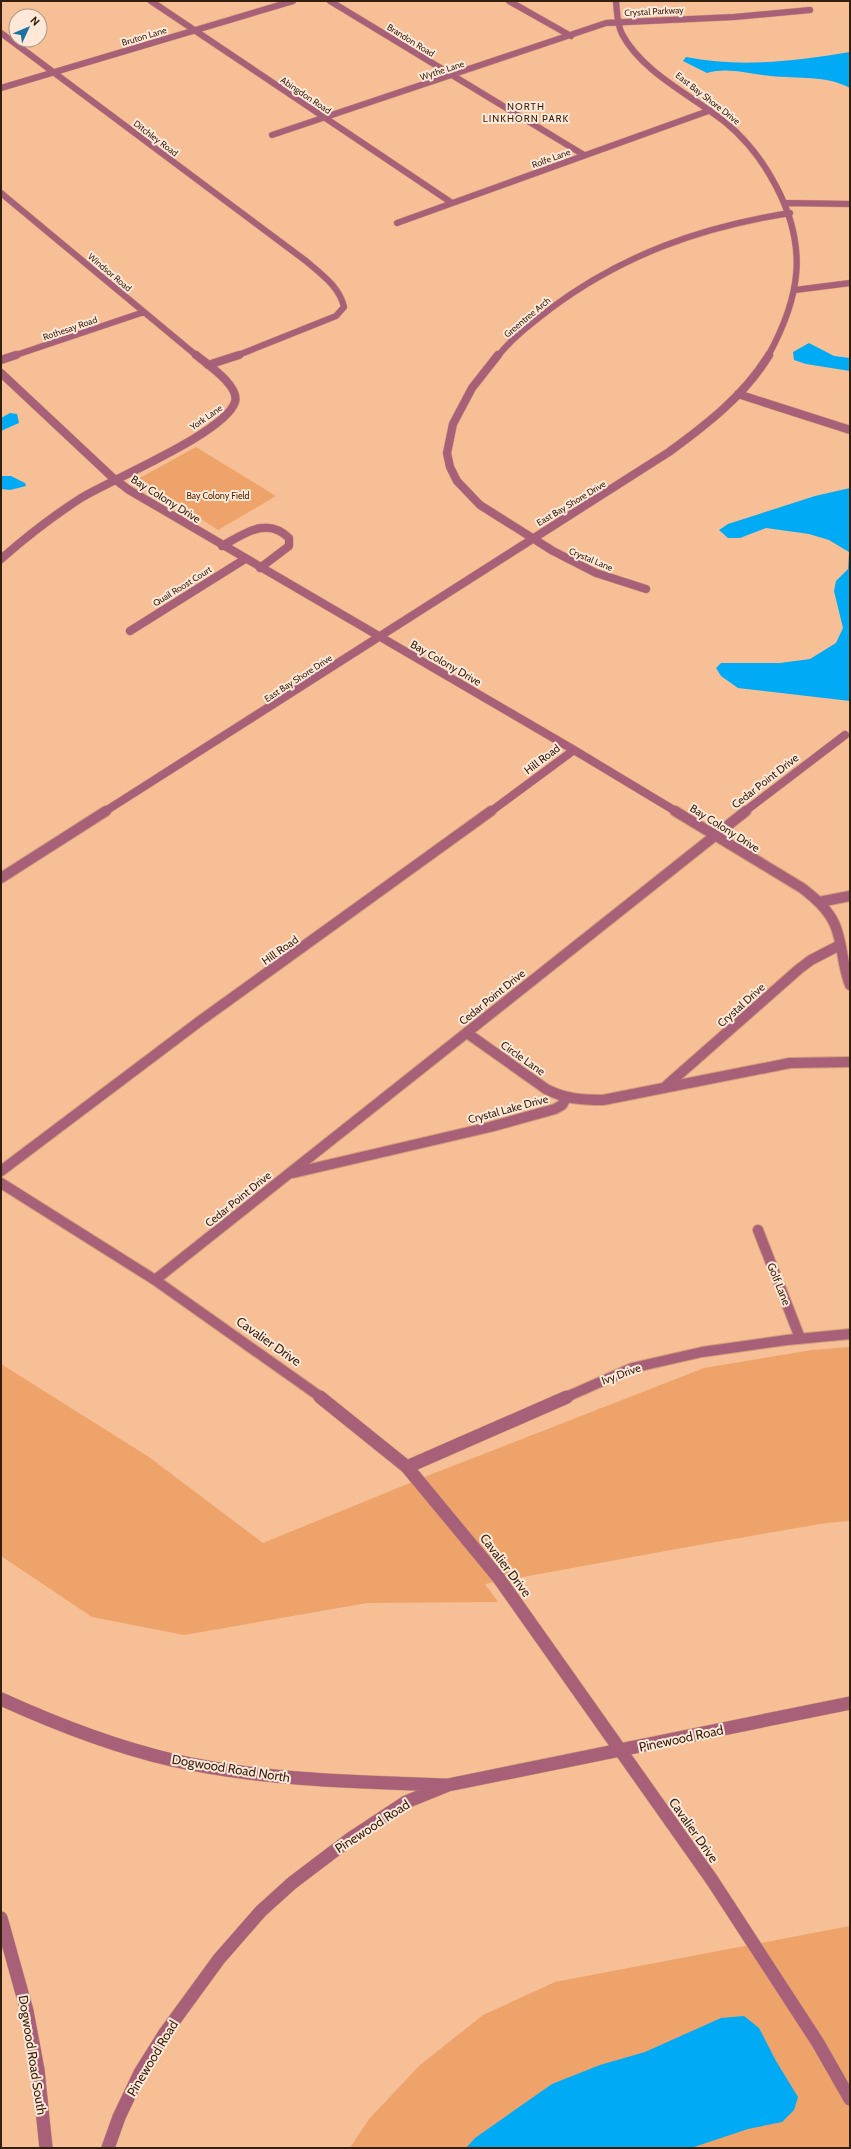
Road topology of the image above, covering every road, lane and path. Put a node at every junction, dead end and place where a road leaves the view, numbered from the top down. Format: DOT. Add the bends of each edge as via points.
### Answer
graph roads {
  1 [pos="151,1"];
  2 [pos="293,1"];
  3 [pos="330,1"];
  4 [pos="509,1"];
  5 [pos="616,1"];
  6 [pos="810,10"];
  7 [pos="618,22"];
  8 [pos="194,30"];
  9 [pos="1,33"];
  10 [pos="571,36"];
  11 [pos="54,72"];
  12 [pos="452,76"];
  13 [pos="1,88"];
  14 [pos="711,110"];
  15 [pos="324,118"];
  16 [pos="272,135"];
  17 [pos="584,155"];
  18 [pos="1,193"];
  19 [pos="452,203"];
  20 [pos="786,203"];
  21 [pos="850,204"];
  22 [pos="790,214"];
  23 [pos="397,222"];
  24 [pos="850,283"];
  25 [pos="795,290"];
  26 [pos="144,312"];
  27 [pos="1,360"];
  28 [pos="208,365"];
  29 [pos="1,373"];
  30 [pos="738,394"];
  31 [pos="850,430"];
  32 [pos="115,480"];
  33 [pos="531,538"];
  34 [pos="222,546"];
  35 [pos="245,558"];
  36 [pos="1,559"];
  37 [pos="260,568"];
  38 [pos="646,589"];
  39 [pos="130,631"];
  40 [pos="378,636"];
  41 [pos="845,735"];
  42 [pos="574,750"];
  43 [pos="716,835"];
  44 [pos="1,878"];
  45 [pos="850,896"];
  46 [pos="819,902"];
  47 [pos="838,946"];
  48 [pos="850,985"];
  49 [pos="467,1033"];
  50 [pos="850,1062"];
  51 [pos="664,1088"];
  52 [pos="566,1098"];
  53 [pos="1,1171"];
  54 [pos="289,1174"];
  55 [pos="1,1183"];
  56 [pos="758,1230"];
  57 [pos="155,1280"];
  58 [pos="850,1334"];
  59 [pos="800,1338"];
  60 [pos="407,1467"];
  61 [pos="1,1699"];
  62 [pos="850,1703"];
  63 [pos="620,1751"];
  64 [pos="448,1785"];
  65 [pos="1,1918"];
  66 [pos="850,2099"];
  67 [pos="46,2148"];
  68 [pos="108,2148"];
  1 -- 8 [label="street, Abingdon Road"];
  2 -- 8 [label="street, Bruton Lane"];
  3 -- 12 [label="street, Brandon Road"];
  4 -- 10 [label="street"];
  5 -- 7 [label="street, East Bay Shore Drive"];
  6 -- 7 [label="street, Crystal Parkway" via="734,17"];
  7 -- 10 [label="street, Wythe Lane"];
  7 -- 14 [label="street, East Bay Shore Drive" via="622,34 641,59"];
  8 -- 11 [label="street, Bruton Lane"];
  8 -- 15 [label="street, Abingdon Road"];
  9 -- 11 [label="street, Ditchley Road"];
  10 -- 12 [label="street, Wythe Lane"];
  11 -- 13 [label="street, Bruton Lane"];
  11 -- 28 [label="street, Ditchley Road" via="300,257 340,292 344,304 340,312 322,322"];
  12 -- 15 [label="street, Wythe Lane"];
  12 -- 17 [label="street, Brandon Road"];
  14 -- 17 [label="street, Rolfe Lane"];
  14 -- 20 [label="street, East Bay Shore Drive" via="748,144 769,172"];
  15 -- 16 [label="street, Wythe Lane"];
  15 -- 19 [label="street, Abingdon Road"];
  17 -- 19 [label="street, Rolfe Lane"];
  18 -- 26 [label="street, Windsor Road"];
  19 -- 23 [label="street, Rolfe Lane"];
  20 -- 21 [label="street"];
  20 -- 22 [label="street, East Bay Shore Drive"];
  22 -- 25 [label="street, East Bay Shore Drive" via="799,266"];
  22 -- 33 [label="street, Greentree Arch" via="725,225 657,249 609,271 567,296 524,329 508,343 477,381 466,396 450,430 447,446 449,464 454,477 473,499"];
  24 -- 25 [label="street"];
  25 -- 30 [label="street, East Bay Shore Drive" via="779,335 754,377"];
  26 -- 27 [label="street, Rothesay Road"];
  26 -- 28 [label="street, Windsor Road"];
  28 -- 32 [label="street, York Lane" via="234,390 235,402 230,413 192,439"];
  29 -- 32 [label="street, Bay Colony Drive"];
  30 -- 31 [label="street"];
  30 -- 33 [label="street, East Bay Shore Drive" via="704,426 669,452"];
  32 -- 34 [label="street, Bay Colony Drive"];
  32 -- 36 [label="street, York Lane" via="57,514"];
  33 -- 38 [label="street, Crystal Lane" via="590,570"];
  33 -- 40 [label="street, East Bay Shore Drive"];
  34 -- 35 [label="street, Bay Colony Drive"];
  34 -- 37 [label="street" via="254,529 268,527 282,530 289,538 289,546"];
  35 -- 37 [label="street, Bay Colony Drive"];
  35 -- 39 [label="street, Quail Roost Court"];
  37 -- 40 [label="street, Bay Colony Drive"];
  40 -- 42 [label="street, Bay Colony Drive"];
  40 -- 44 [label="street, East Bay Shore Drive" via="267,710"];
  41 -- 43 [label="street, Cedar Point Drive"];
  42 -- 43 [label="street, Bay Colony Drive"];
  42 -- 53 [label="street, Hill Road" via="200,1021"];
  43 -- 46 [label="street, Bay Colony Drive" via="802,888"];
  43 -- 49 [label="street, Cedar Point Drive"];
  45 -- 46 [label="street"];
  46 -- 47 [label="street, Bay Colony Drive" via="834,924"];
  47 -- 48 [label="street, Bay Colony Drive"];
  47 -- 51 [label="street, Crystal Drive" via="799,969"];
  49 -- 52 [label="street, Circle Lane" via="546,1089"];
  49 -- 54 [label="street, Cedar Point Drive"];
  50 -- 51 [label="street" via="790,1063"];
  51 -- 52 [label="street" via="603,1100"];
  52 -- 54 [label="street, Crystal Lake Drive" via="562,1105 555,1109 490,1127"];
  54 -- 57 [label="street, Cedar Point Drive"];
  55 -- 57 [label="street, Cavalier Drive"];
  56 -- 59 [label="street, Golf Lane"];
  57 -- 60 [label="street, Cavalier Drive" via="336,1408"];
  58 -- 59 [label="street, Ivy Drive"];
  59 -- 60 [label="street, Ivy Drive" via="702,1352 632,1368"];
  60 -- 63 [label="street, Cavalier Drive" via="498,1577"];
  61 -- 64 [label="street, Dogwood Road North" via="37,1716 98,1738 141,1752 197,1765 255,1774 323,1780"];
  62 -- 63 [label="street, Pinewood Road"];
  63 -- 64 [label="street, Pinewood Road"];
  63 -- 66 [label="street, Cavalier Drive" via="712,1880 818,2043"];
  64 -- 68 [label="street, Pinewood Road" via="406,1802 350,1839 292,1883 261,1911 219,1959 165,2033 140,2073 119,2117"];
  65 -- 67 [label="street, Dogwood Road South" via="30,2023"];
}
